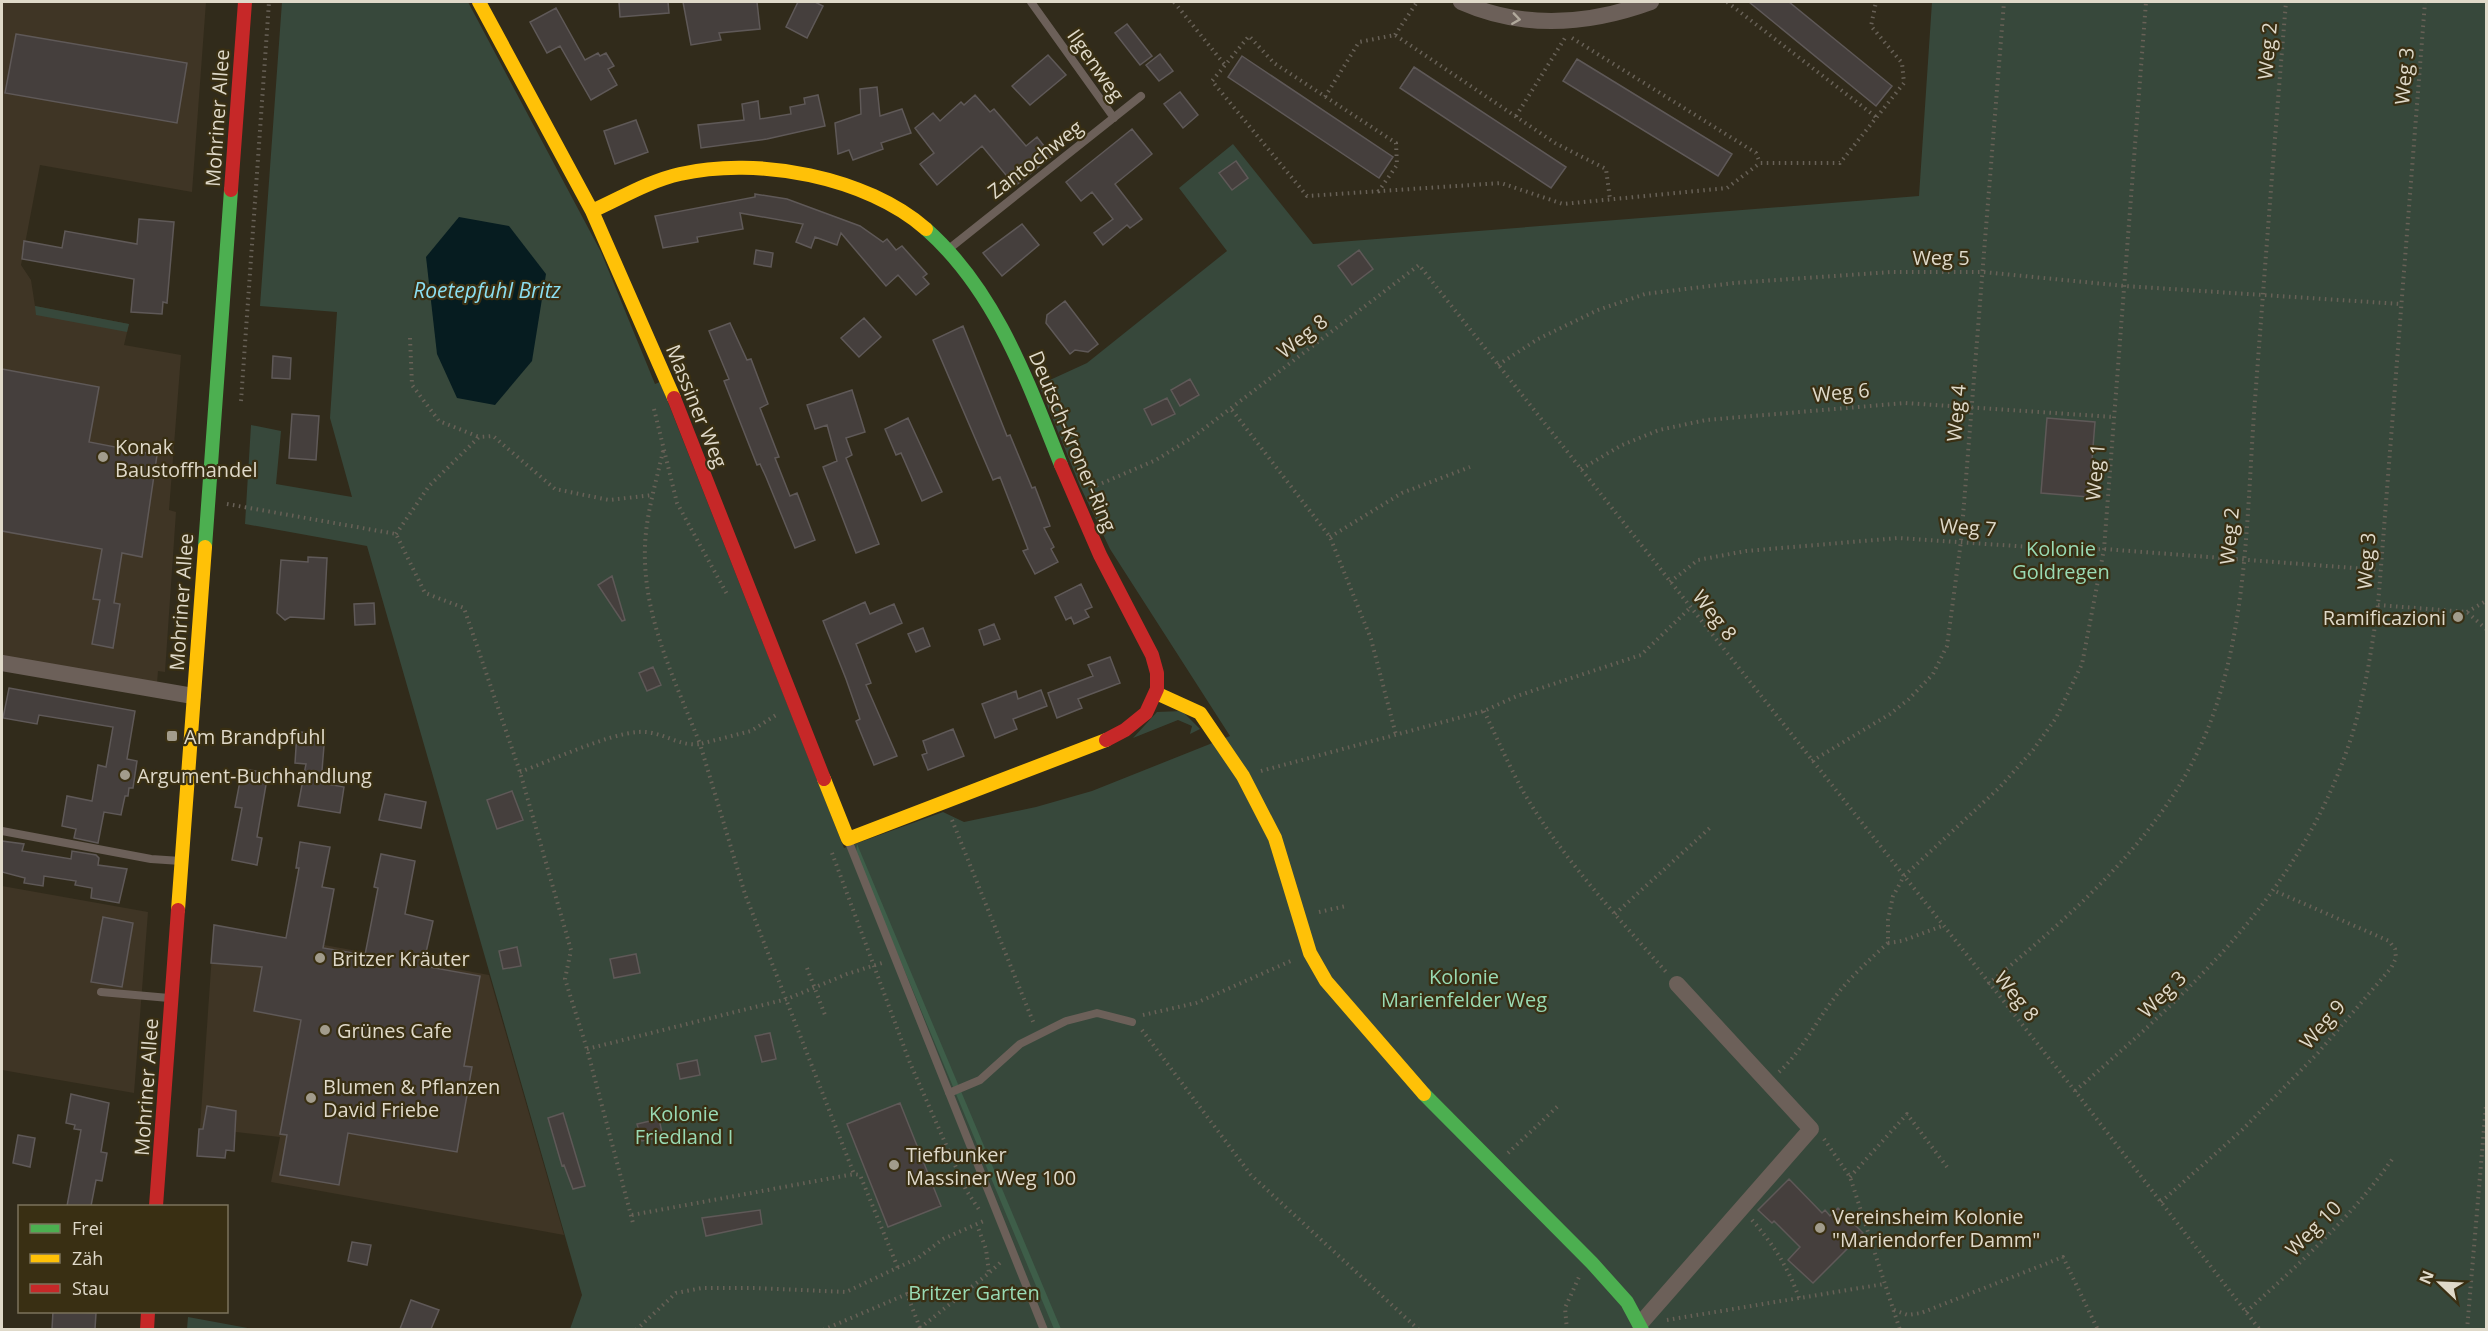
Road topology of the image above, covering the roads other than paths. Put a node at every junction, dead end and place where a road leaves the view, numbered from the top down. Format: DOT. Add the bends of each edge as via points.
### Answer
graph roads {
  1 [pos="245,2"];
  2 [pos="480,2"];
  3 [pos="1031,2"];
  4 [pos="1461,2"];
  5 [pos="1651,2"];
  6 [pos="1141,96"];
  7 [pos="1114,118"];
  8 [pos="592,211"];
  9 [pos="950,248"];
  10 [pos="2,663"];
  11 [pos="1156,693"];
  12 [pos="193,696"];
  13 [pos="2,831"];
  14 [pos="848,839"];
  15 [pos="183,861"];
  16 [pos="1677,984"];
  17 [pos="101,993"];
  18 [pos="172,999"];
  19 [pos="1132,1022"];
  20 [pos="949,1093"];
  21 [pos="156,1205"];
  22 [pos="148,1313"];
  23 [pos="1641,1327"];
  24 [pos="147,1329"];
  25 [pos="1044,1329"];
  1 -- 12 [label="street, Mohriner Allee"];
  2 -- 8 [label="street, Massiner Weg"];
  3 -- 7 [label="lane, Ilgenweg"];
  4 -- 5 [label="street, one-way" via="1510,18 1569,22 1599,19"];
  6 -- 7 [label="lane, Zantochweg"];
  7 -- 9 [label="lane, Zantochweg"];
  8 -- 9 [label="street, Deutsch-Kroner-Ring" via="664,178 693,171 793,172 869,190 915,216"];
  8 -- 14 [label="street, Massiner Weg" via="669,386"];
  9 -- 11 [label="street, Deutsch-Kroner-Ring" via="975,280 1013,348 1084,522 1152,655"];
  10 -- 12 [label="street"];
  11 -- 14 [label="street, Deutsch-Kroner-Ring" via="1143,720 1122,734"];
  11 -- 23 [label="street" via="1200,713 1243,776 1275,838 1310,953 1326,981 1366,1030 1592,1263 1627,1302"];
  12 -- 15 [label="street, Mohriner Allee"];
  13 -- 15 [label="lane" via="151,859"];
  14 -- 20 [label="lane"];
  15 -- 18 [label="street, Mohriner Allee"];
  16 -- 23 [label="street" via="1811,1129"];
  17 -- 18 [label="lane"];
  18 -- 21 [label="street, Mohriner Allee"];
  19 -- 20 [label="lane" via="1097,1013 1066,1021 1020,1044 980,1080"];
  20 -- 25 [label="lane"];
  22 -- 24 [label="street"];
}
